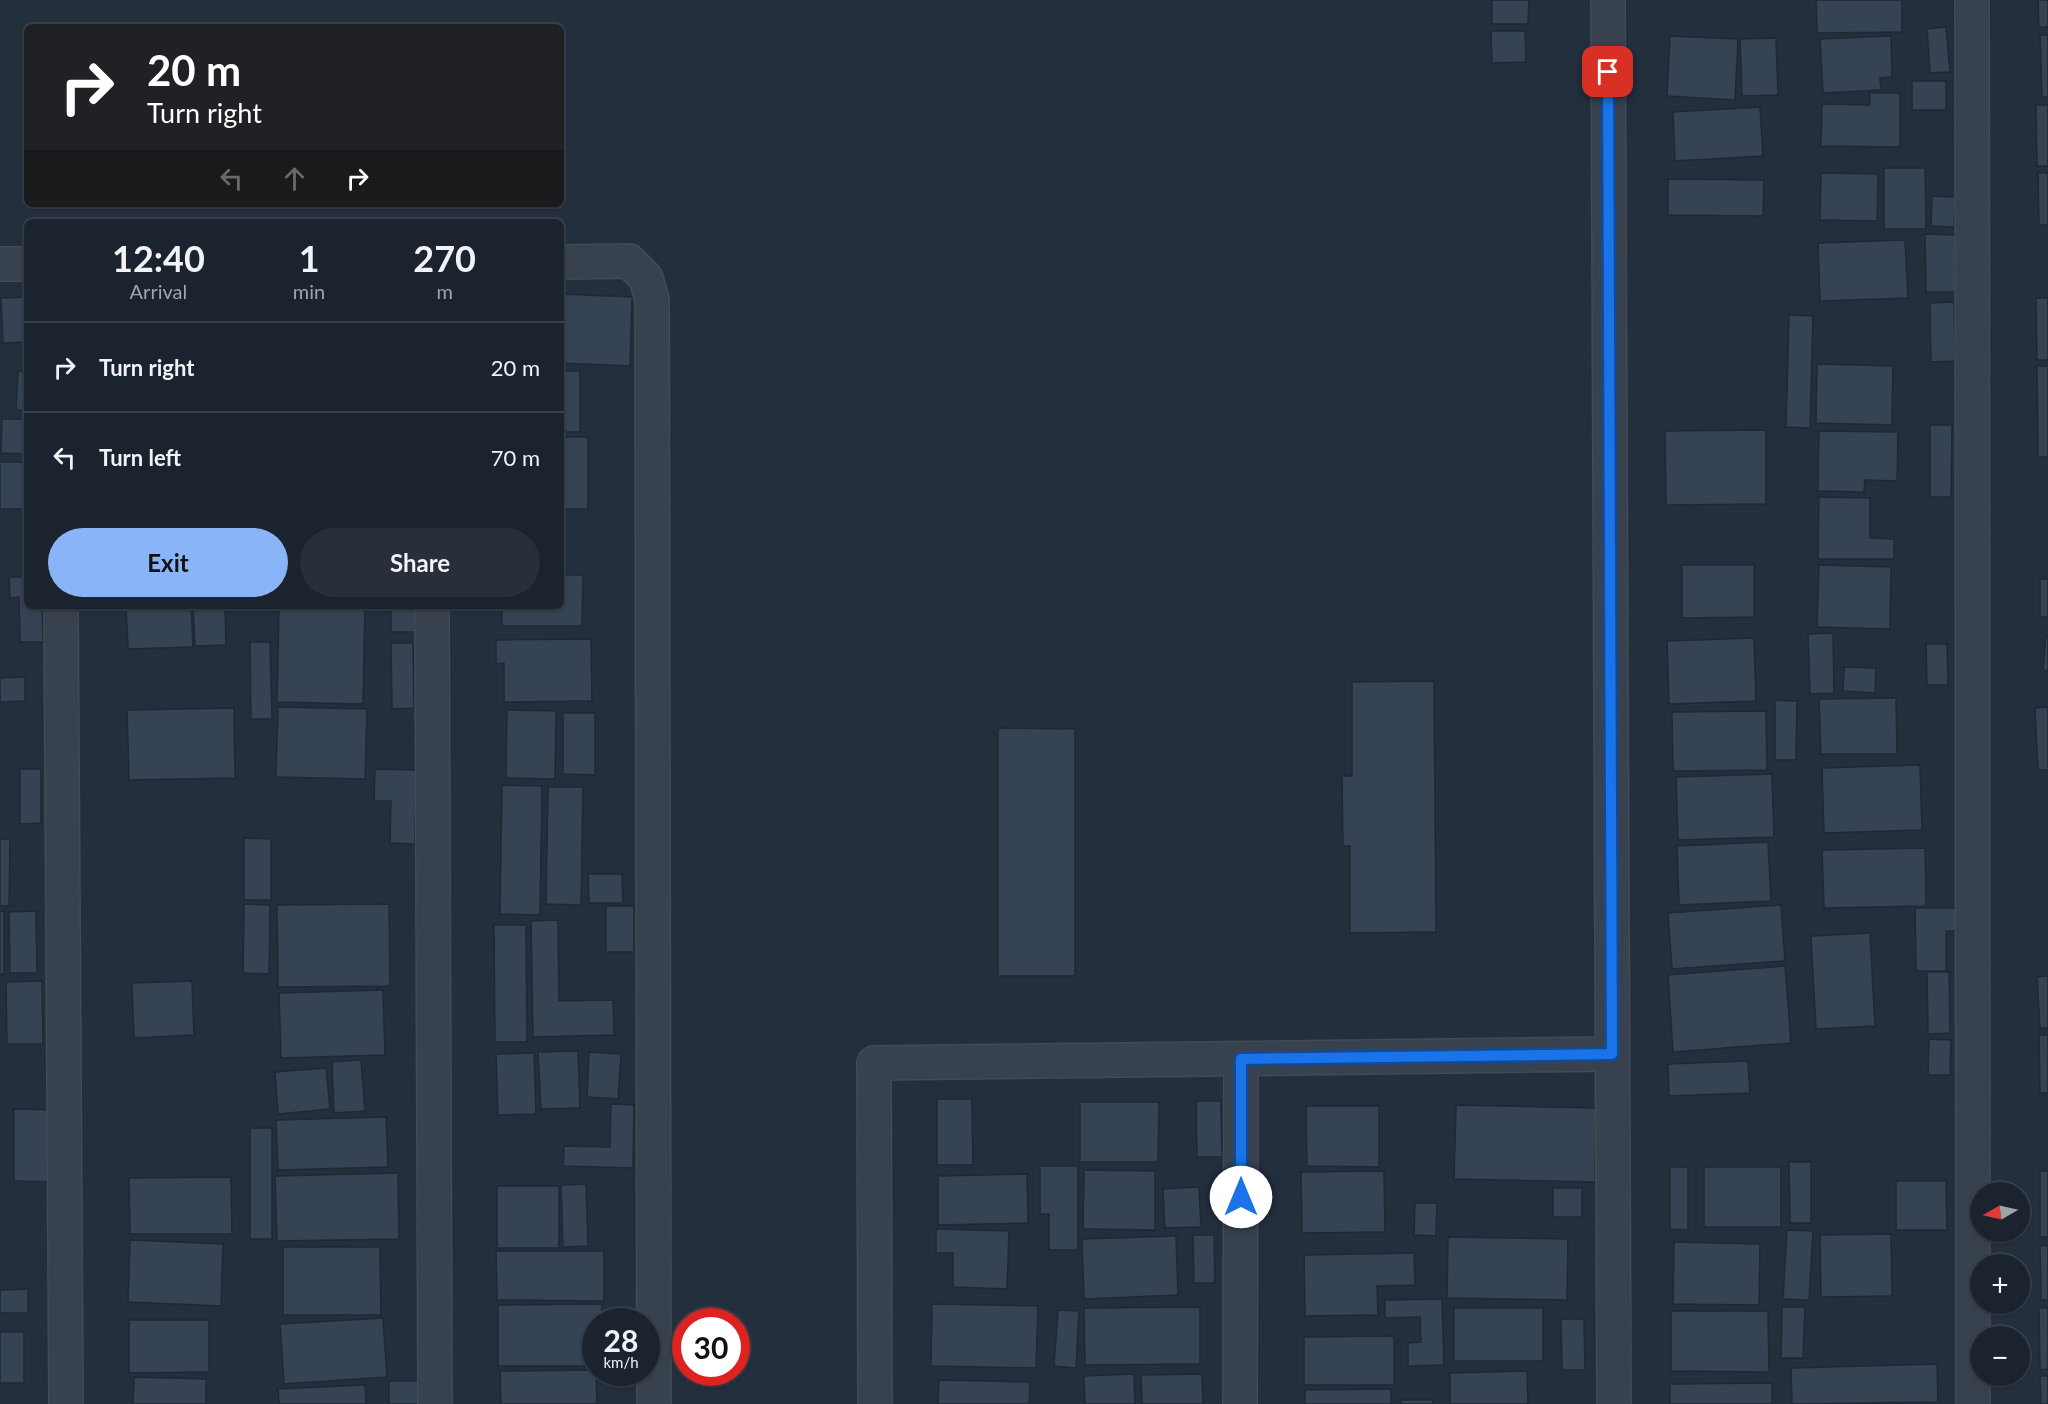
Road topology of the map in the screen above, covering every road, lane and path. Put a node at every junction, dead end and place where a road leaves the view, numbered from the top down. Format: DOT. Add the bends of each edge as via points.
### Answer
graph roads {
  1 [pos="1608,0"];
  2 [pos="1972,0"];
  3 [pos="564,262"];
  4 [pos="0,264"];
  5 [pos="24,264"];
  6 [pos="62,609"];
  7 [pos="432,609"];
  8 [pos="1612,1054"];
  9 [pos="1241,1059"];
  10 [pos="66,1404"];
  11 [pos="435,1404"];
  12 [pos="654,1404"];
  13 [pos="875,1404"];
  14 [pos="1240,1404"];
  15 [pos="1614,1404"];
  16 [pos="1972,1404"];
  1 -- 8 [label="street"];
  2 -- 16 [label="street"];
  3 -- 12 [label="street" via="629,261 646,278 652,300"];
  4 -- 5 [label="street"];
  6 -- 10 [label="street"];
  7 -- 11 [label="street"];
  8 -- 9 [label="street"];
  8 -- 15 [label="street"];
  9 -- 13 [label="street" via="874,1063"];
  9 -- 14 [label="street"];
}
